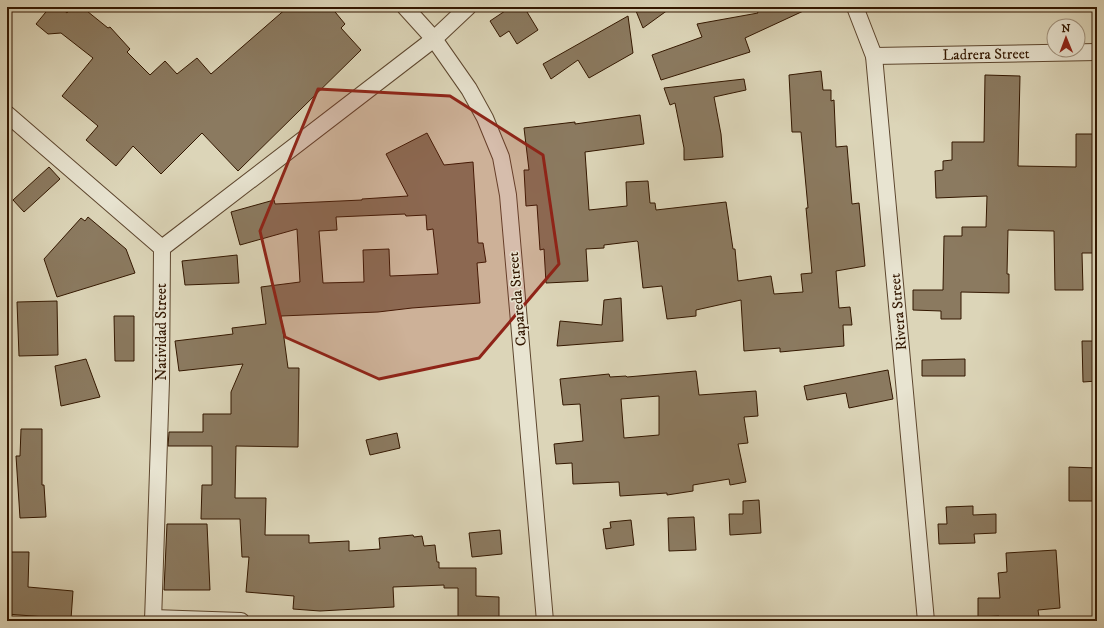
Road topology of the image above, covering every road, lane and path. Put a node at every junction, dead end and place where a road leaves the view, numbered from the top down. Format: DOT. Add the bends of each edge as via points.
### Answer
graph roads {
  1 [pos="405,7"];
  2 [pos="468,7"];
  3 [pos="855,7"];
  4 [pos="434,39"];
  5 [pos="1097,52"];
  6 [pos="874,56"];
  7 [pos="7,114"];
  8 [pos="162,248"];
  9 [pos="153,620"];
  10 [pos="241,621"];
  11 [pos="545,621"];
  12 [pos="926,621"];
  1 -- 4 [label="street, Capareda Street"];
  2 -- 4 [label="street"];
  3 -- 6 [label="street, Rivera Street"];
  4 -- 8 [label="street"];
  4 -- 11 [label="street, Capareda Street" via="469,89 485,118 501,157 508,195"];
  5 -- 6 [label="street, Ladrera Street"];
  6 -- 12 [label="street, Rivera Street"];
  7 -- 8 [label="street"];
  8 -- 9 [label="street, Natividad Street" via="161,381"];
  9 -- 10 [label="street"];
}
